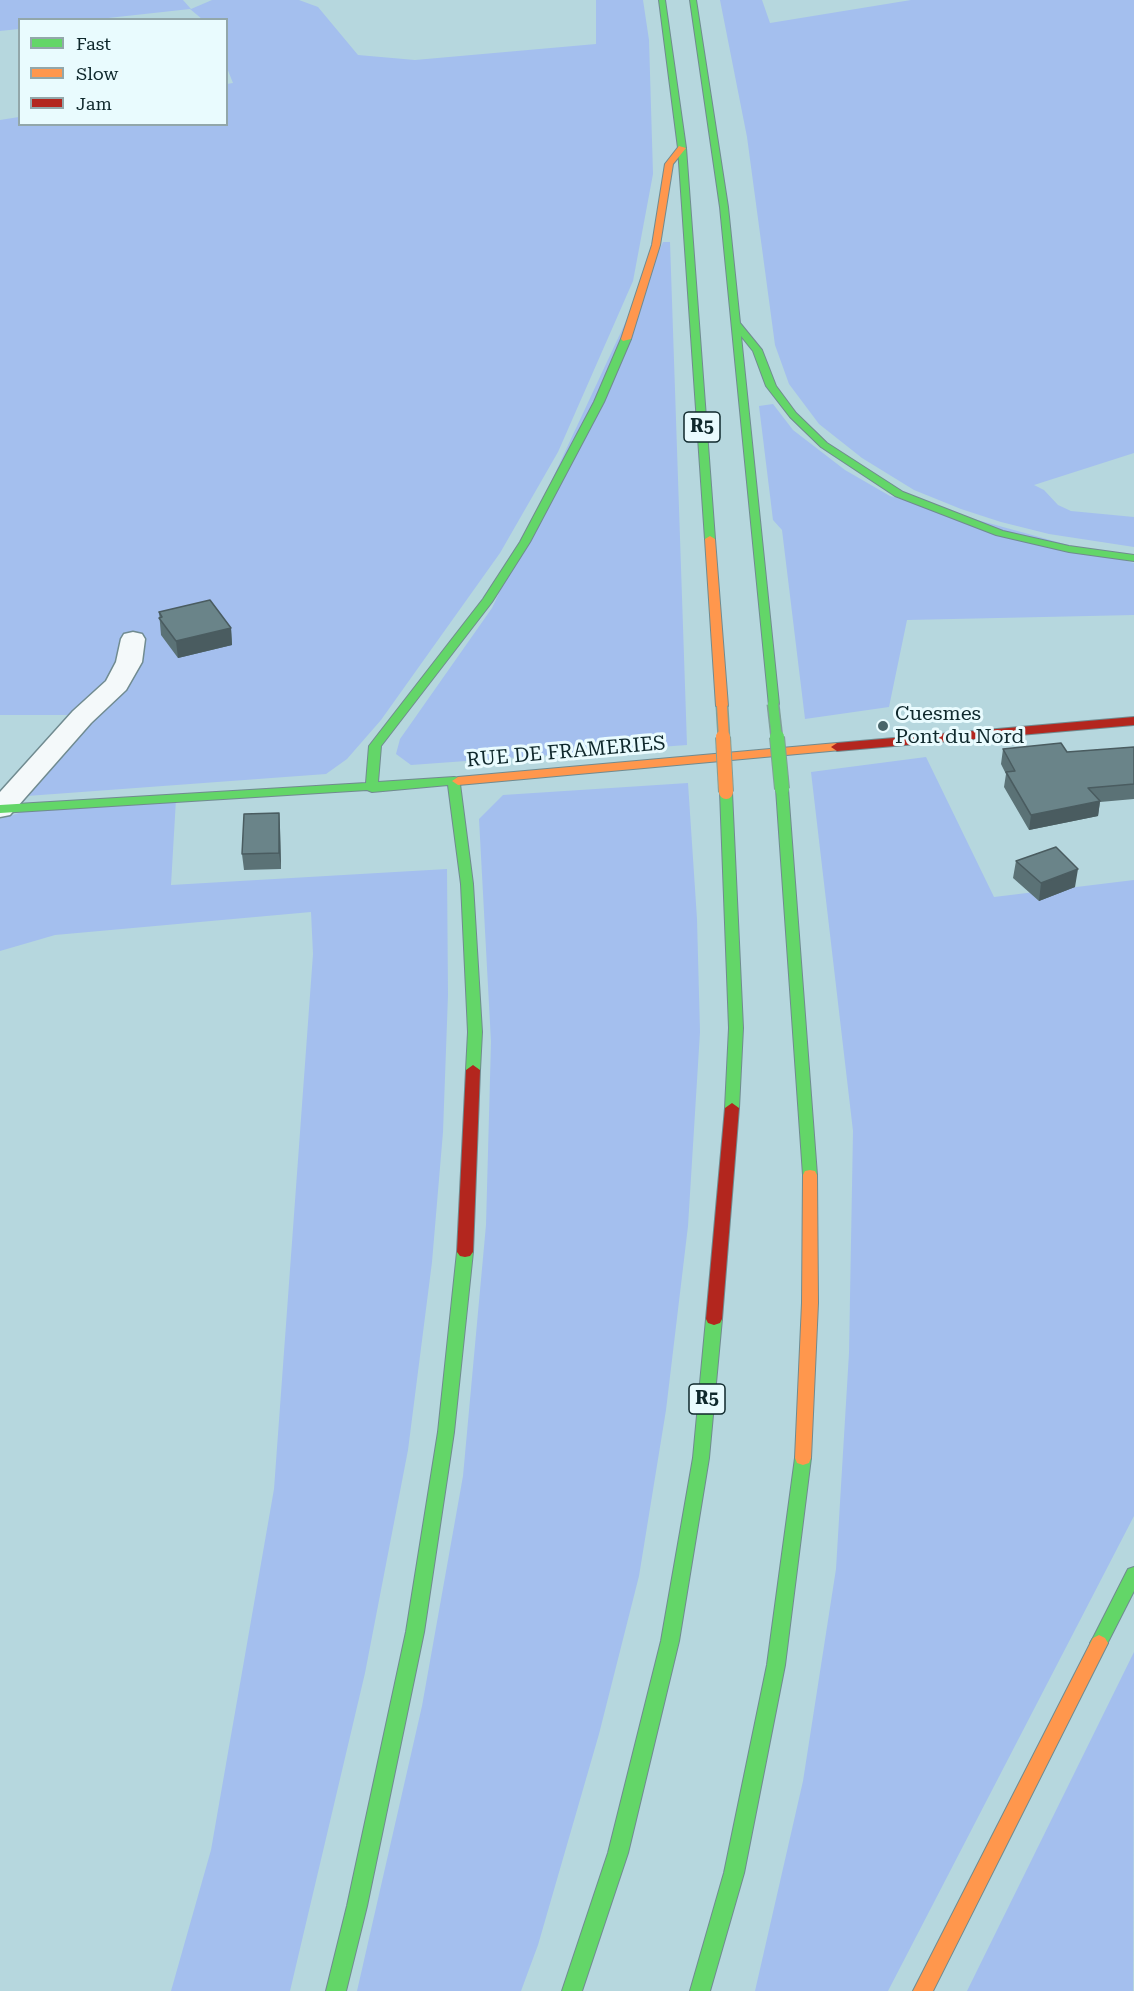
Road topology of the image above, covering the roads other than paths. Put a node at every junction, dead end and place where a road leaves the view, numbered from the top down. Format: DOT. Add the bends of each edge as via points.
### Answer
graph roads {
  1 [pos="662,0"];
  2 [pos="693,0"];
  3 [pos="682,148"];
  4 [pos="735,323"];
  5 [pos="1134,558"];
  6 [pos="133,639"];
  7 [pos="1134,721"];
  8 [pos="454,781"];
  9 [pos="372,788"];
  10 [pos="0,809"];
  11 [pos="1134,1574"];
  12 [pos="336,1991"];
  13 [pos="572,1991"];
  14 [pos="700,1991"];
  15 [pos="923,1991"];
  1 -- 3 [label="main road, R5"];
  2 -- 4 [label="main road, R5" via="717,149"];
  3 -- 9 [label="main road" via="669,164 656,245 624,344 599,402 525,542 494,590 375,746"];
  3 -- 13 [label="main road, R5, bridge" via="722,705 736,1028 730,1152 701,1458 670,1641 618,1853"];
  4 -- 5 [label="main road" via="757,350 771,386 793,415 824,445 866,474 943,513 1000,533 1069,549"];
  4 -- 14 [label="main road, R5, bridge" via="782,789 810,1161 810,1303 802,1474 776,1665 734,1873"];
  6 -- 10 [label="street" via="129,662 117,685 81,717"];
  7 -- 8 [label="main road, RUE DE FRAMERIES"];
  8 -- 9 [label="main road, RUE DE FRAMERIES"];
  8 -- 12 [label="main road" via="467,884 475,1032 465,1255 446,1432 416,1632"];
  9 -- 10 [label="main road, RUE DE FRAMERIES"];
  11 -- 15 [label="main road"];
}
